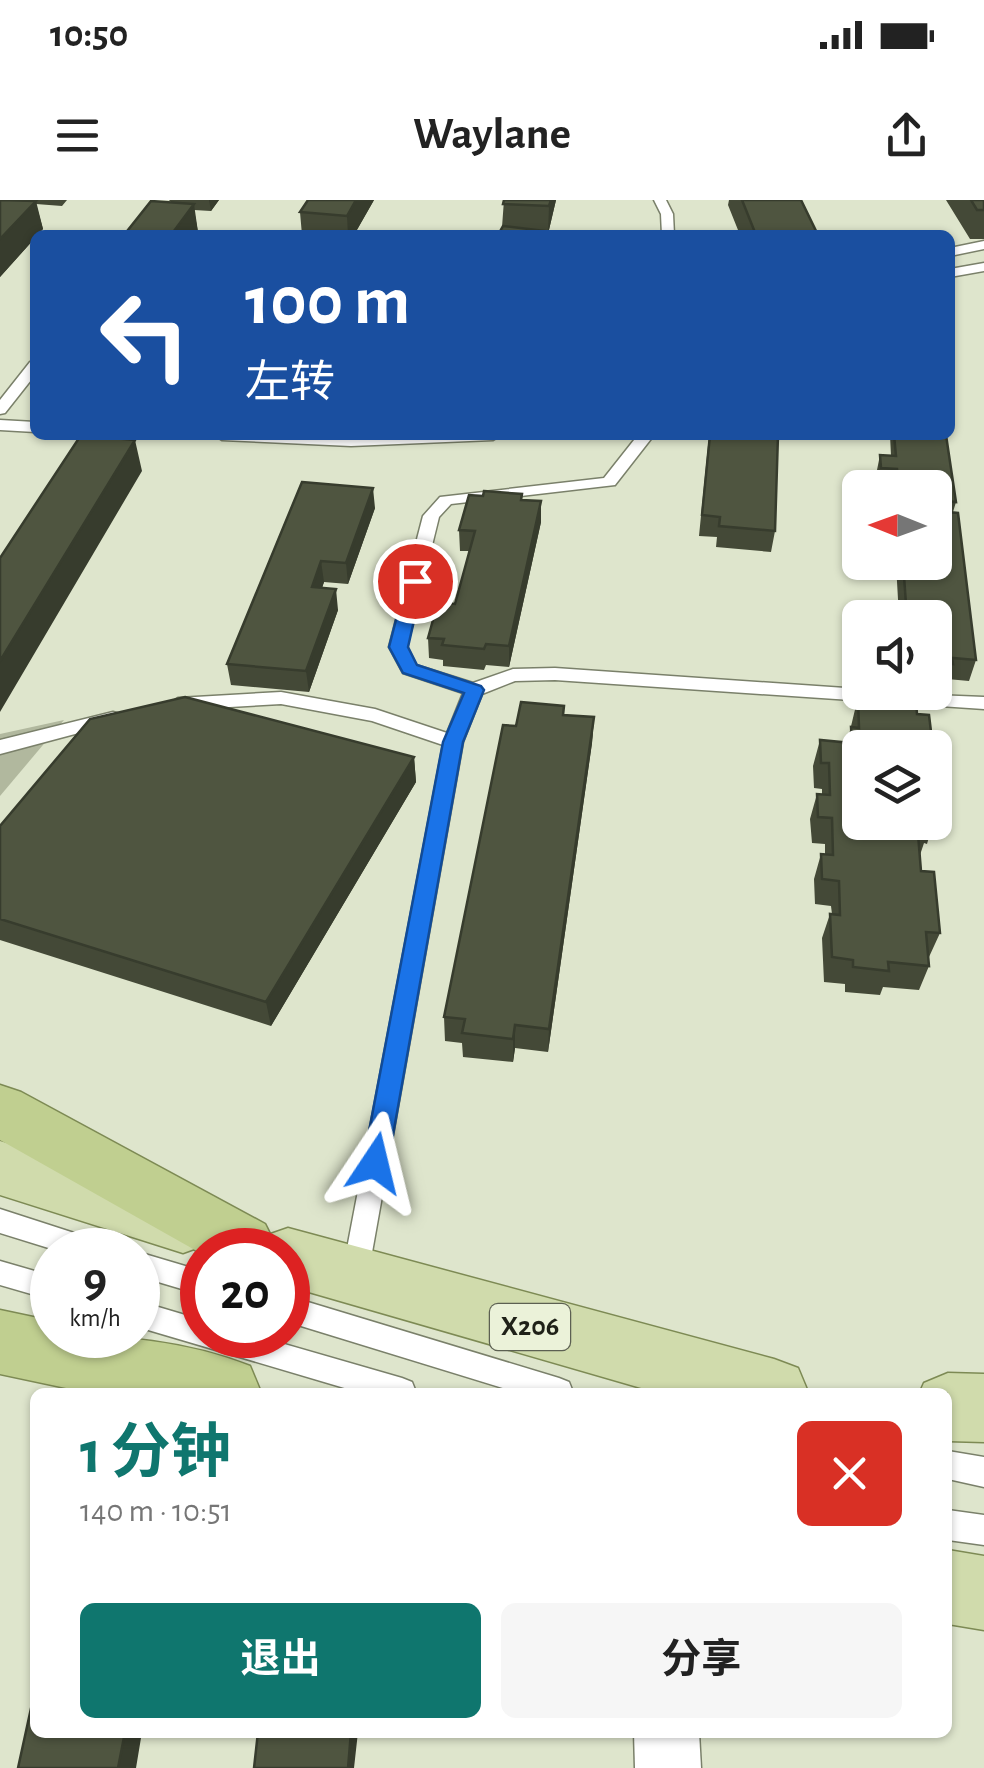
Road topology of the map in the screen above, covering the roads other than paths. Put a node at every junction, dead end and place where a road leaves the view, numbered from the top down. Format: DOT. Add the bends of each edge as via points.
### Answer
graph roads {
  1 [pos="660,200"];
  2 [pos="668,230"];
  3 [pos="984,246"];
  4 [pos="955,251"];
  5 [pos="984,266"];
  6 [pos="955,272"];
  7 [pos="30,371"];
  8 [pos="0,410"];
  9 [pos="0,425"];
  10 [pos="30,426"];
  11 [pos="330,440"];
  12 [pos="375,440"];
  13 [pos="642,440"];
  14 [pos="474,690"];
  15 [pos="984,703"];
  16 [pos="166,704"];
  17 [pos="129,714"];
  18 [pos="453,742"];
  19 [pos="0,747"];
  20 [pos="0,1110"];
  21 [pos="0,1168"];
  22 [pos="0,1221"];
  23 [pos="197,1228"];
  24 [pos="30,1230"];
  25 [pos="180,1234"];
  26 [pos="310,1270"];
  27 [pos="0,1273"];
  28 [pos="354,1278"];
  29 [pos="30,1282"];
  30 [pos="310,1317"];
  31 [pos="0,1323"];
  32 [pos="160,1327"];
  33 [pos="0,1342"];
  34 [pos="218,1363"];
  35 [pos="377,1388"];
  36 [pos="546,1388"];
  37 [pos="759,1388"];
  38 [pos="952,1407"];
  39 [pos="984,1408"];
  40 [pos="952,1426"];
  41 [pos="984,1432"];
  42 [pos="952,1466"];
  43 [pos="984,1472"];
  44 [pos="952,1526"];
  45 [pos="984,1530"];
  46 [pos="952,1587"];
  47 [pos="984,1593"];
  48 [pos="666,1738"];
  49 [pos="668,1768"];
  1 -- 2 [label="lane"];
  3 -- 4 [label="lane"];
  5 -- 6 [label="lane"];
  7 -- 8 [label="lane"];
  9 -- 10 [label="lane"];
  11 -- 12 [label="lane"];
  13 -- 14 [label="lane" via="609,482 446,500 431,516 398,647 409,669"];
  14 -- 15 [label="lane" via="513,675 555,674"];
  14 -- 18 [label="lane"];
  16 -- 18 [label="lane" via="280,698 376,714"];
  17 -- 19 [label="lane"];
  18 -- 28 [label="lane"];
  20 -- 23 [label="highway"];
  21 -- 25 [label="main road, X206"];
  22 -- 24 [label="lane"];
  26 -- 28 [label="main road, X206"];
  27 -- 29 [label="lane"];
  28 -- 37 [label="main road, X206"];
  30 -- 36 [label="lane"];
  31 -- 34 [label="main road"];
  32 -- 34 [label="lane"];
  33 -- 34 [label="highway"];
  34 -- 35 [label="lane"];
  38 -- 39 [label="main road"];
  40 -- 41 [label="lane"];
  42 -- 43 [label="lane"];
  44 -- 45 [label="lane"];
  46 -- 47 [label="main road"];
  48 -- 49 [label="street"];
}
